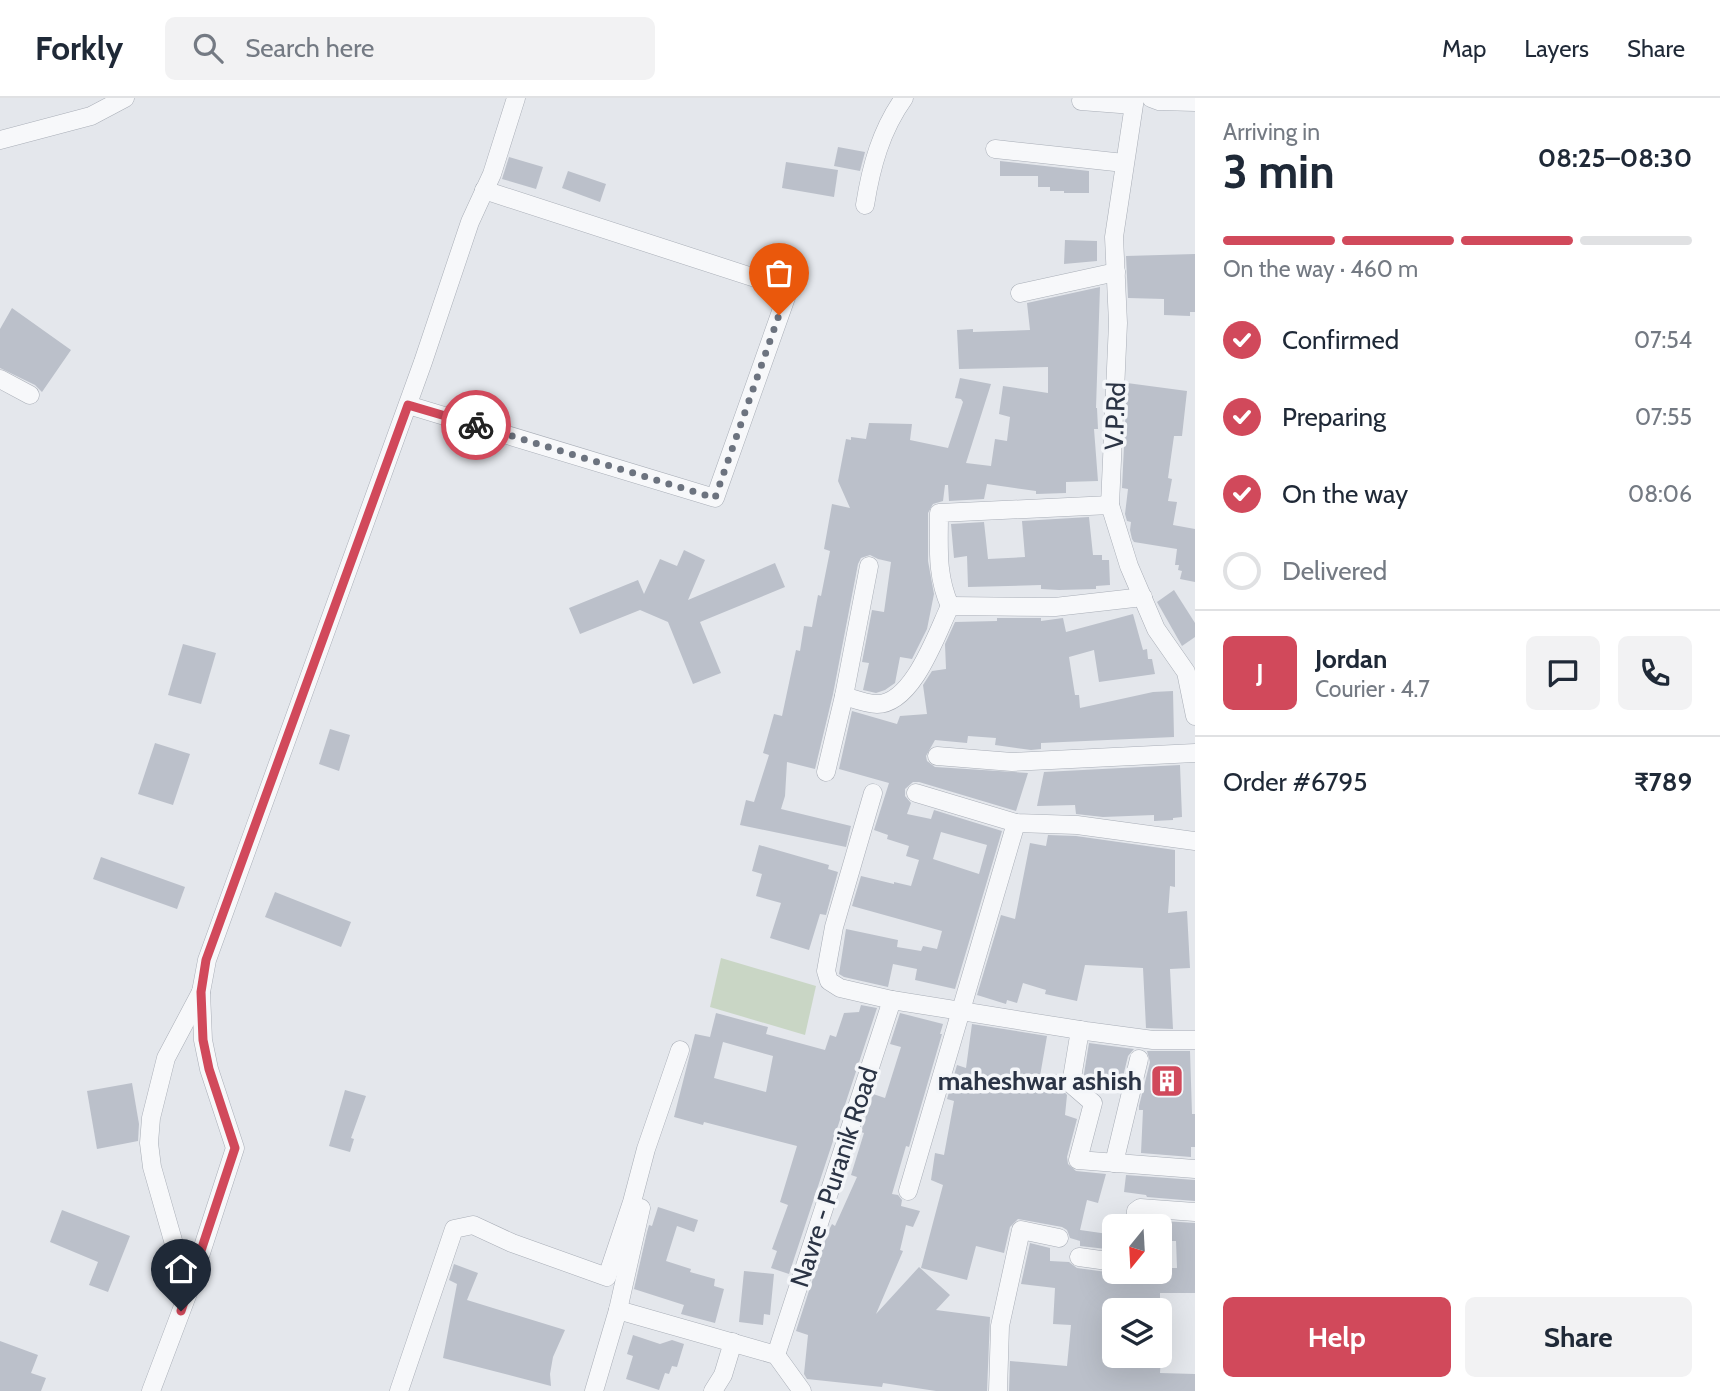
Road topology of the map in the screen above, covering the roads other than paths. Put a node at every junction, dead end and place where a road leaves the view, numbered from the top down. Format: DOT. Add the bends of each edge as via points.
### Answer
graph roads {
  1 [pos="125,98"];
  2 [pos="516,98"];
  3 [pos="904,98"];
  4 [pos="1151,98"];
  5 [pos="1081,101"];
  6 [pos="1134,102"];
  7 [pos="1195,102"];
  8 [pos="0,140"];
  9 [pos="995,149"];
  10 [pos="1124,163"];
  11 [pos="488,182"];
  12 [pos="865,205"];
  13 [pos="1116,272"];
  14 [pos="1020,293"];
  15 [pos="0,379"];
  16 [pos="30,395"];
  17 [pos="408,405"];
  18 [pos="1110,505"];
  19 [pos="869,566"];
  20 [pos="1143,597"];
  21 [pos="950,606"];
  22 [pos="844,696"];
  23 [pos="1195,716"];
  24 [pos="1195,753"];
  25 [pos="937,756"];
  26 [pos="825,772"];
  27 [pos="873,793"];
  28 [pos="916,793"];
  29 [pos="1016,823"];
  30 [pos="1195,841"];
  31 [pos="201,992"];
  32 [pos="892,1000"];
  33 [pos="961,1010"];
  34 [pos="1080,1030"];
  35 [pos="1195,1040"];
  36 [pos="680,1050"];
  37 [pos="1139,1059"];
  38 [pos="651,1162"];
  39 [pos="1114,1164"];
  40 [pos="1195,1168"];
  41 [pos="908,1191"];
  42 [pos="1195,1212"];
  43 [pos="1136,1214"];
  44 [pos="1059,1238"];
  45 [pos="1079,1257"];
  46 [pos="1102,1260"];
  47 [pos="188,1293"];
  48 [pos="618,1310"];
  49 [pos="733,1342"];
  50 [pos="776,1354"];
  51 [pos="151,1391"];
  52 [pos="399,1391"];
  53 [pos="594,1391"];
  54 [pos="713,1391"];
  55 [pos="802,1391"];
  56 [pos="998,1391"];
  1 -- 8 [label="street" via="90,116"];
  2 -- 11 [label="street"];
  3 -- 12 [label="street" via="891,116 870,171"];
  4 -- 7 [label="street"];
  5 -- 6 [label="street"];
  6 -- 10 [label="street, V.P.Rd"];
  9 -- 10 [label="street"];
  10 -- 13 [label="street, V.P.Rd" via="1114,236"];
  11 -- 17 [label="street"];
  11 -- 17 [label="street" via="789,289 720,485 715,498"];
  13 -- 14 [label="street"];
  13 -- 18 [label="street, V.P.Rd"];
  15 -- 16 [label="street"];
  17 -- 31 [label="street" via="206,960"];
  18 -- 20 [label="street, V.P.Rd"];
  18 -- 21 [label="street" via="939,513 938,570"];
  19 -- 22 [label="street"];
  20 -- 21 [label="street" via="1055,607"];
  20 -- 23 [label="street, V.P.Rd" via="1156,629 1186,672"];
  21 -- 22 [label="street" via="927,659 894,700 877,704"];
  22 -- 26 [label="street"];
  24 -- 25 [label="street" via="1012,762"];
  27 -- 32 [label="street" via="826,971 829,981 840,988"];
  28 -- 29 [label="street"];
  29 -- 30 [label="street" via="1077,825"];
  29 -- 33 [label="street"];
  31 -- 47 [label="street" via="209,1069 235,1148"];
  31 -- 47 [label="street" via="166,1058 149,1143"];
  32 -- 33 [label="street"];
  32 -- 50 [label="street, Navre - Puranik Road"];
  33 -- 34 [label="street"];
  33 -- 41 [label="street"];
  34 -- 35 [label="street" via="1153,1040"];
  34 -- 39 [label="street" via="1071,1084 1093,1103 1078,1160"];
  36 -- 52 [label="street" via="607,1277 473,1226 454,1229"];
  37 -- 39 [label="street"];
  38 -- 48 [label="street"];
  39 -- 40 [label="street"];
  42 -- 43 [label="street" via="1140,1208"];
  44 -- 56 [label="street" via="1021,1230 1000,1326"];
  45 -- 46 [label="street"];
  47 -- 51 [label="street"];
  48 -- 49 [label="street"];
  48 -- 53 [label="street"];
  49 -- 50 [label="street"];
  49 -- 54 [label="street"];
  50 -- 55 [label="street"];
}
